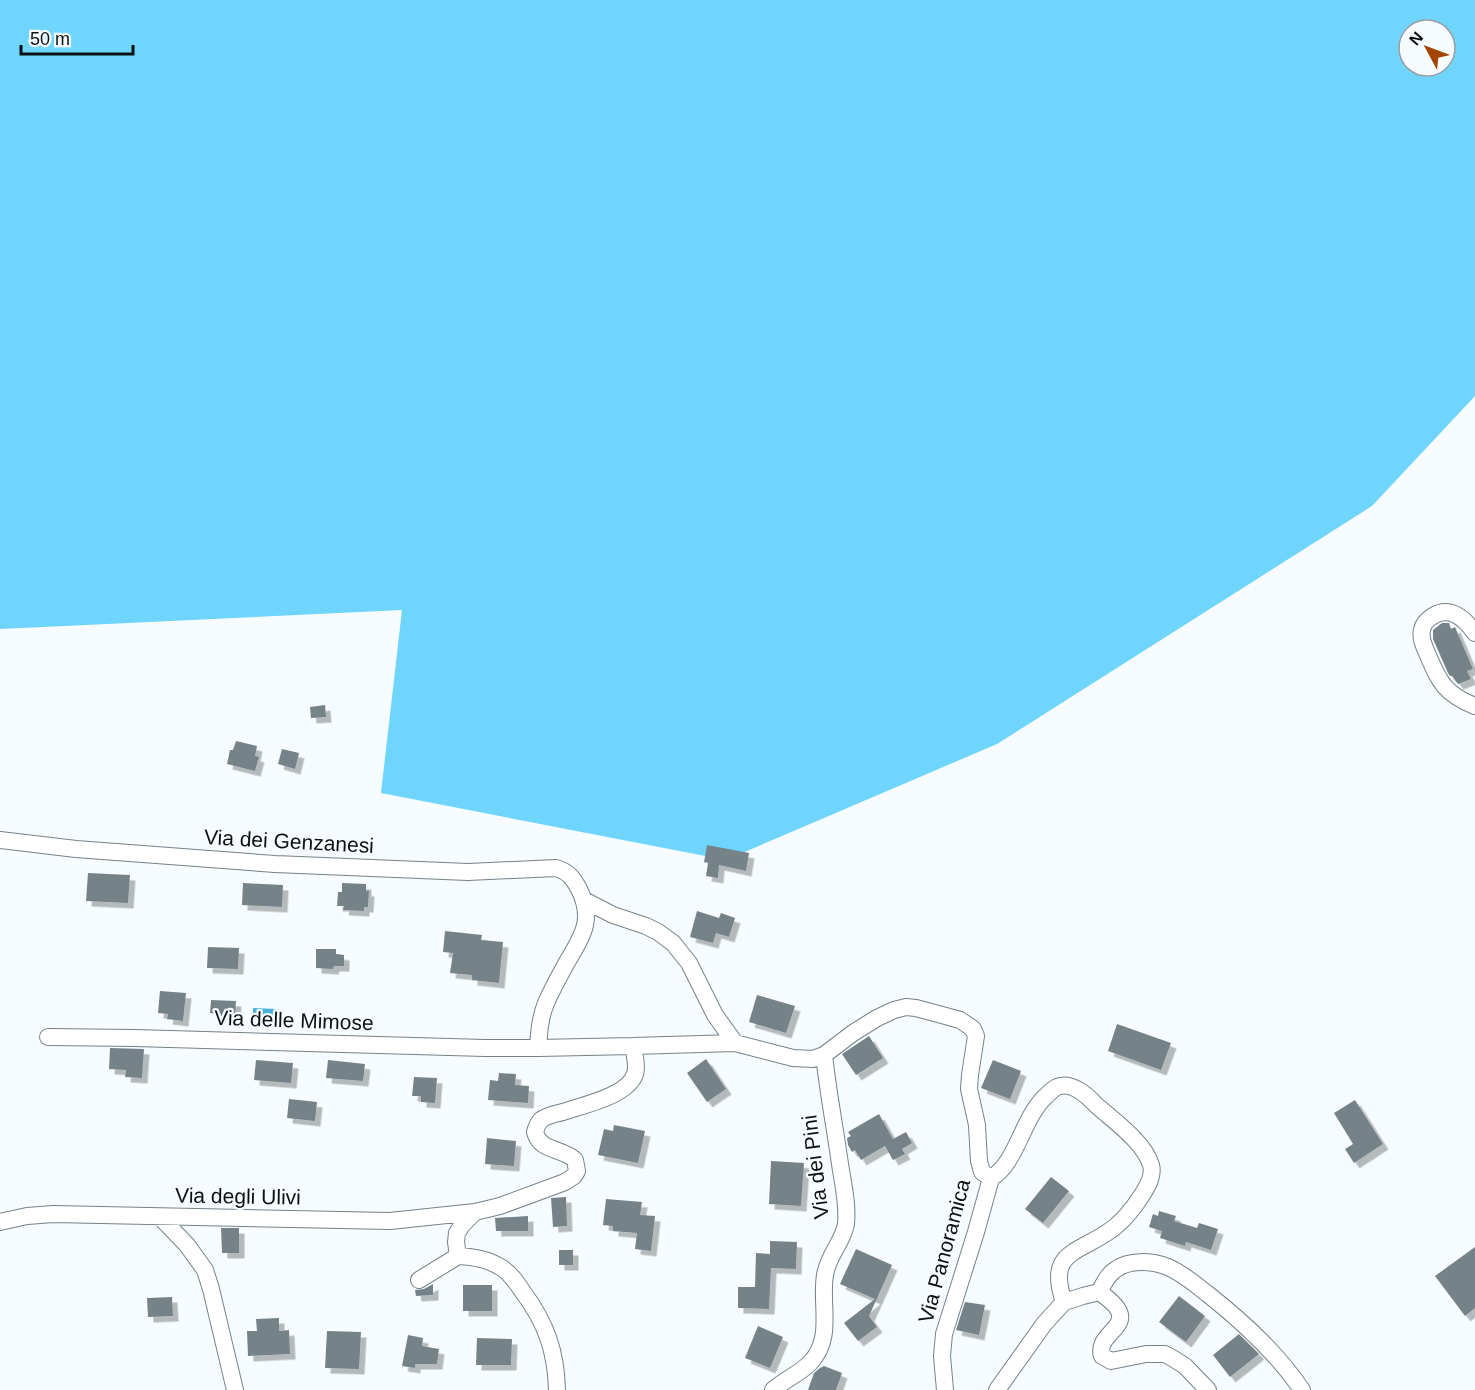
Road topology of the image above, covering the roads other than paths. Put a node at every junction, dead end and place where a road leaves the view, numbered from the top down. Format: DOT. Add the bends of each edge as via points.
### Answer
graph roads {
  1 [pos="1475,633"];
  2 [pos="1475,706"];
  3 [pos="0,840"];
  4 [pos="584,900"];
  5 [pos="48,1037"];
  6 [pos="735,1043"];
  7 [pos="633,1046"];
  8 [pos="538,1048"];
  9 [pos="824,1055"];
  10 [pos="991,1178"];
  11 [pos="475,1212"];
  12 [pos="160,1217"];
  13 [pos="0,1222"];
  14 [pos="458,1256"];
  15 [pos="419,1280"];
  16 [pos="1100,1292"];
  17 [pos="1064,1302"];
  18 [pos="234,1390"];
  19 [pos="557,1390"];
  20 [pos="773,1390"];
  21 [pos="945,1390"];
  22 [pos="997,1390"];
  23 [pos="1208,1390"];
  24 [pos="1302,1390"];
  1 -- 2 [label="street" via="1449,611 1432,616 1421,633 1443,686"];
  3 -- 4 [label="street, Via dei Genzanesi" via="275,864 468,872 556,868 573,877"];
  4 -- 6 [label="street" via="646,926 673,944 689,963 715,1016"];
  4 -- 8 [label="street" via="583,934 547,1002"];
  5 -- 8 [label="street, Via delle Mimose"];
  6 -- 7 [label="street, Via delle Mimose"];
  6 -- 9 [label="street" via="807,1060"];
  7 -- 8 [label="street, Via delle Mimose"];
  7 -- 11 [label="street, Via degli Ulivi" via="635,1073 626,1086 608,1097 545,1118 536,1127 539,1141 575,1160 574,1176 561,1184"];
  9 -- 10 [label="street, Via Panoramica" via="871,1021 902,1008 916,1008 969,1026 976,1036 969,1085 978,1125 979,1161 982,1172"];
  9 -- 20 [label="street, Via dei Pini" via="846,1203 845,1225 825,1271 825,1324 820,1346 808,1364"];
  10 -- 17 [label="street" via="1004,1168 1038,1104 1062,1086 1088,1096 1145,1154 1151,1165 1151,1177 1134,1207 1112,1229 1071,1253 1060,1267 1058,1281"];
  10 -- 21 [label="street, Via Panoramica" via="944,1334"];
  11 -- 12 [label="street, Via degli Ulivi" via="390,1221"];
  11 -- 14 [label="street" via="457,1233"];
  12 -- 13 [label="street, Via degli Ulivi" via="45,1214"];
  12 -- 18 [label="street" via="205,1270"];
  14 -- 15 [label="street"];
  14 -- 19 [label="street" via="489,1261 516,1281 549,1337"];
  16 -- 17 [label="street"];
  16 -- 23 [label="street" via="1120,1313 1118,1326 1104,1342 1102,1356 1111,1361 1165,1354 1185,1366"];
  16 -- 24 [label="street" via="1111,1273 1123,1265 1148,1263 1173,1270 1191,1280 1247,1328"];
  17 -- 22 [label="street"];
}
